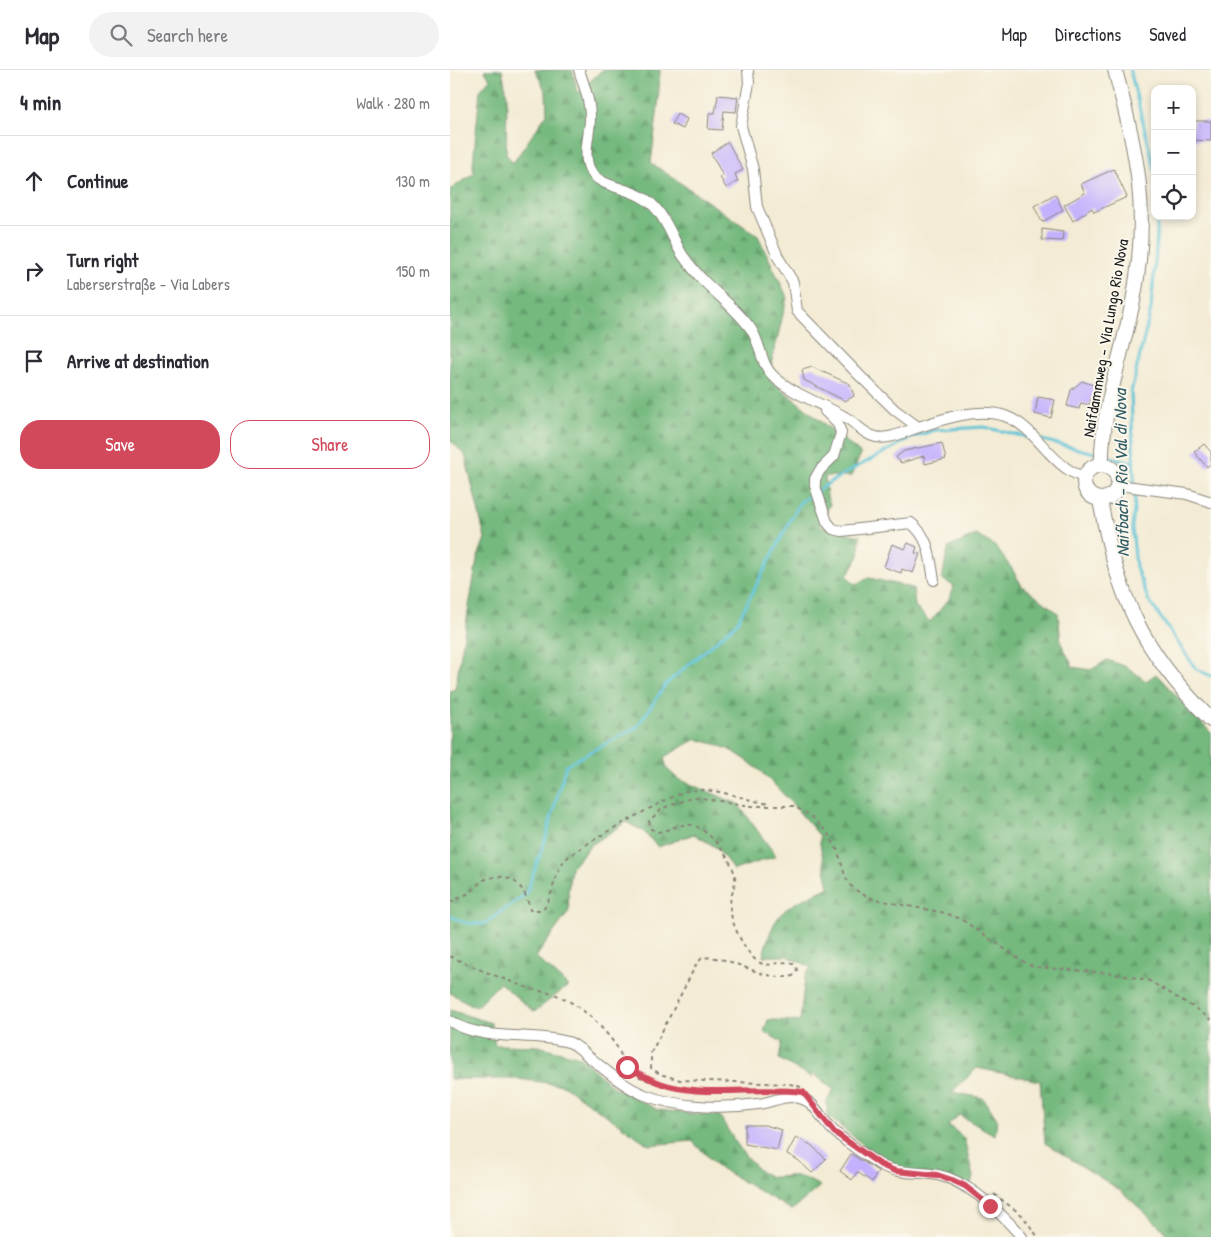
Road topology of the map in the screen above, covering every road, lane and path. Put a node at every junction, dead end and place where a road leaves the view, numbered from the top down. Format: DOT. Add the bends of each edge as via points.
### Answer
graph roads {
  1 [pos="579,70"];
  2 [pos="748,70"];
  3 [pos="1115,70"];
  4 [pos="826,406"];
  5 [pos="918,427"];
  6 [pos="1102,458"];
  7 [pos="1084,477"];
  8 [pos="1123,486"];
  9 [pos="1100,500"];
  10 [pos="1211,502"];
  11 [pos="934,580"];
  12 [pos="1211,720"];
  13 [pos="775,805"];
  14 [pos="450,902"];
  15 [pos="450,956"];
  16 [pos="1211,1020"];
  17 [pos="450,1021"];
  18 [pos="776,1090"];
  19 [pos="807,1090"];
  20 [pos="991,1191"];
  21 [pos="1022,1237"];
  22 [pos="1038,1237"];
  1 -- 4 [label="street" via="588,98 590,117 586,156 593,174 600,181 649,200 666,222 681,253 752,331 766,368 801,396"];
  2 -- 5 [label="street" via="749,83 741,126 753,169 757,207 778,257 793,282 797,311 895,410"];
  3 -- 6 [label="main road, Naifdammweg - Via Lungo Rio Nova" via="1137,160 1142,225 1132,301"];
  4 -- 5 [label="street" via="877,438"];
  4 -- 11 [label="street" via="825,411 838,424 841,433 834,456 815,479 827,522 833,529 842,531 911,524 928,544"];
  5 -- 7 [label="street" via="974,413 995,414 1019,423 1067,470"];
  6 -- 7 [label="main road"];
  6 -- 8 [label="main road"];
  7 -- 9 [label="main road" via="1087,492"];
  8 -- 9 [label="main road" via="1110,497"];
  8 -- 10 [label="street" via="1187,494"];
  9 -- 12 [label="main road" via="1118,580 1132,616 1168,674"];
  13 -- 14 [label="path" via="740,796 687,791 574,851 564,860 543,910 530,910 526,894 517,882 495,877 485,879"];
  13 -- 16 [label="path" via="801,808 821,824 834,842 850,885 860,894 961,919 1035,967 1110,973 1148,980"];
  13 -- 19 [label="path" via="745,805 695,797 663,808 649,821 651,829 658,832 692,825 712,838 732,867 735,883 731,913 750,954 761,964 789,963 797,970 793,976 781,978 702,958 651,1053 650,1065 660,1074 680,1080 790,1084"];
  15 -- 18 [label="path" via="533,989 560,996 607,1033 627,1067 649,1080 691,1090"];
  17 -- 21 [label="street" via="472,1032 554,1038 572,1043 627,1086 660,1099 733,1107 791,1097 807,1100 834,1132 881,1165 895,1171 937,1175 965,1186"];
  20 -- 22 [label="path" via="1022,1215"];
}
